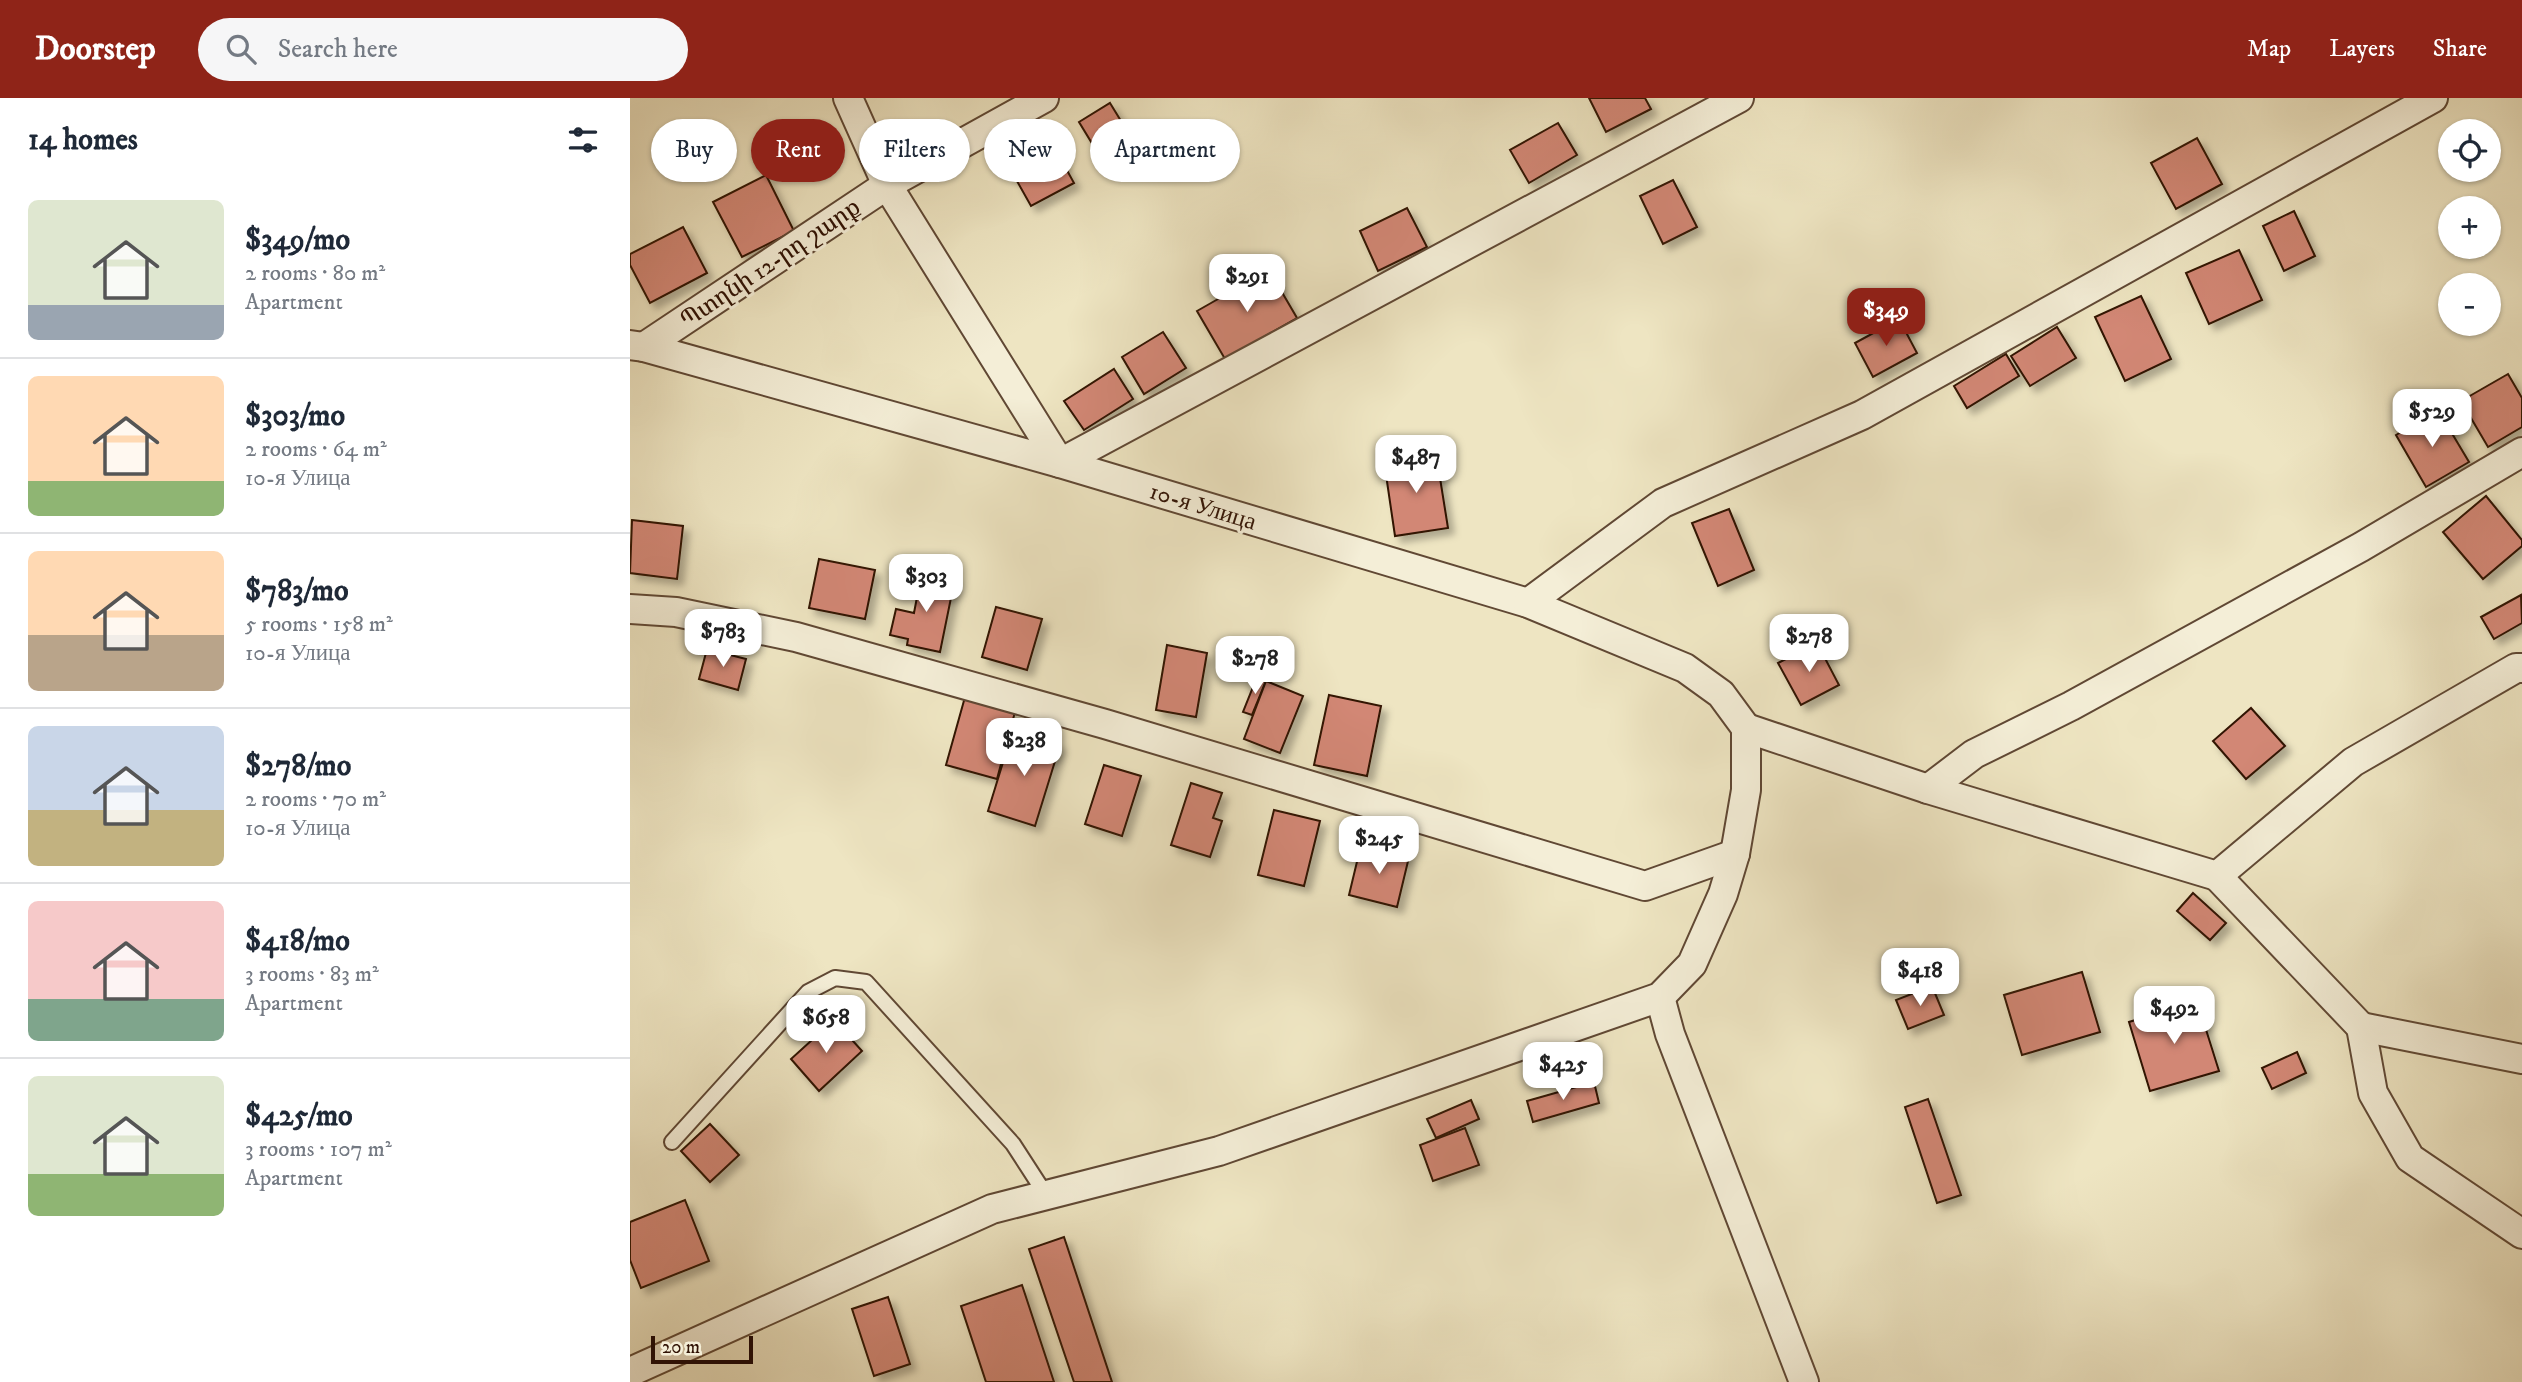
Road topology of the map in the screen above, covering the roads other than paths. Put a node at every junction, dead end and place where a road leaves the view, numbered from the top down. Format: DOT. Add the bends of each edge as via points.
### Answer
graph roads {
  1 [pos="848,98"];
  2 [pos="1044,98"];
  3 [pos="1740,98"];
  4 [pos="2433,98"];
  5 [pos="887,185"];
  6 [pos="637,346"];
  7 [pos="2522,452"];
  8 [pos="1059,463"];
  9 [pos="1528,603"];
  10 [pos="630,609"];
  11 [pos="2522,668"];
  12 [pos="1746,728"];
  13 [pos="1928,789"];
  14 [pos="1735,854"];
  15 [pos="2217,876"];
  16 [pos="1660,997"];
  17 [pos="2361,1027"];
  18 [pos="2522,1059"];
  19 [pos="672,1142"];
  20 [pos="1046,1195"];
  21 [pos="2522,1234"];
  22 [pos="630,1372"];
  23 [pos="1804,1382"];
  1 -- 5 [label="street"];
  2 -- 5 [label="street, Պտղնի 12-րդ շարք"];
  3 -- 8 [label="street"];
  4 -- 9 [label="street" via="1862,415 1663,503"];
  5 -- 6 [label="street, Պտղնի 12-րդ շարք"];
  5 -- 8 [label="street"];
  6 -- 8 [label="street, 10-я Улица"];
  7 -- 13 [label="street" via="2361,547 1975,754"];
  8 -- 9 [label="street, 10-я Улица"];
  9 -- 12 [label="street, 10-я Улица" via="1685,668 1721,694"];
  10 -- 14 [label="street" via="676,612 796,637 1645,886"];
  11 -- 15 [label="street" via="2353,762"];
  12 -- 13 [label="street"];
  12 -- 14 [label="street" via="1746,790"];
  13 -- 15 [label="street"];
  14 -- 16 [label="street" via="1692,964"];
  15 -- 17 [label="street"];
  16 -- 20 [label="street" via="1220,1151"];
  16 -- 23 [label="street" via="1670,1034"];
  17 -- 18 [label="street"];
  17 -- 21 [label="street" via="2373,1093 2410,1158"];
  19 -- 20 [label="lane" via="808,992 835,978 866,982 1013,1144"];
  20 -- 22 [label="street" via="992,1209"];
}
